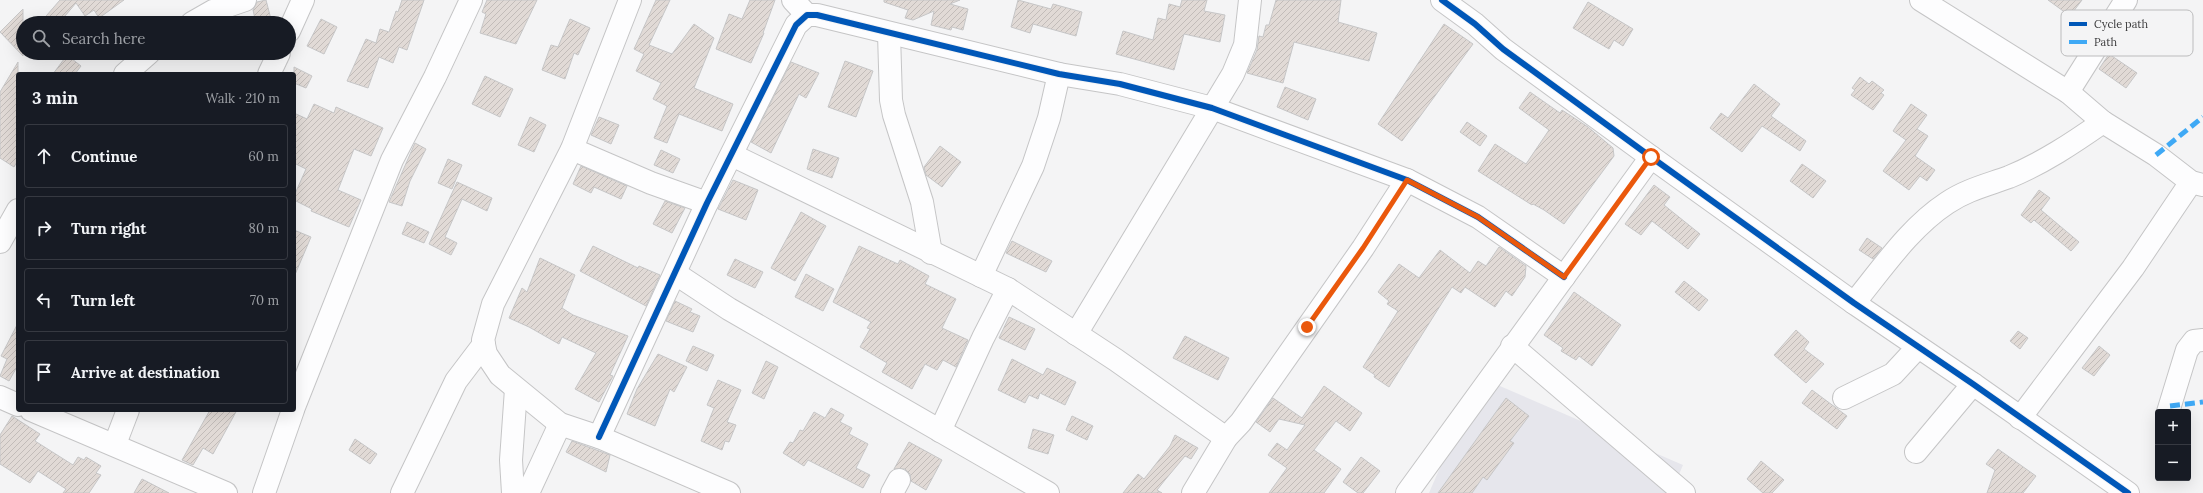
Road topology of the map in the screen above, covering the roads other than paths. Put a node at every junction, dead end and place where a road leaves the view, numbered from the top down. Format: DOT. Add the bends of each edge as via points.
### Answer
graph roads {
  1 [pos="245,0"];
  2 [pos="303,0"];
  3 [pos="471,0"];
  4 [pos="630,0"];
  5 [pos="1250,0"];
  6 [pos="1442,0"];
  7 [pos="1920,0"];
  8 [pos="2126,0"];
  9 [pos="800,8"];
  10 [pos="2120,10"];
  11 [pos="204,16"];
  12 [pos="296,16"];
  13 [pos="889,34"];
  14 [pos="2091,56"];
  15 [pos="141,60"];
  16 [pos="276,60"];
  17 [pos="127,72"];
  18 [pos="270,72"];
  19 [pos="1058,74"];
  20 [pos="2068,92"];
  21 [pos="1212,108"];
  22 [pos="2103,122"];
  23 [pos="572,149"];
  24 [pos="732,155"];
  25 [pos="1651,157"];
  26 [pos="1407,180"];
  27 [pos="2197,184"];
  28 [pos="707,203"];
  29 [pos="16,214"];
  30 [pos="0,242"];
  31 [pos="931,253"];
  32 [pos="676,274"];
  33 [pos="981,276"];
  34 [pos="1564,277"];
  35 [pos="1008,289"];
  36 [pos="1854,303"];
  37 [pos="1076,334"];
  38 [pos="2203,340"];
  39 [pos="484,344"];
  40 [pos="1512,346"];
  41 [pos="1918,347"];
  42 [pos="1973,384"];
  43 [pos="516,389"];
  44 [pos="0,397"];
  45 [pos="1844,398"];
  46 [pos="296,402"];
  47 [pos="16,403"];
  48 [pos="2169,409"];
  49 [pos="36,412"];
  50 [pos="127,412"];
  51 [pos="292,412"];
  52 [pos="2020,418"];
  53 [pos="560,424"];
  54 [pos="940,431"];
  55 [pos="599,436"];
  56 [pos="1226,438"];
  57 [pos="115,444"];
  58 [pos="1916,452"];
  59 [pos="724,492"];
  60 [pos="226,493"];
  61 [pos="264,493"];
  62 [pos="402,493"];
  63 [pos="513,493"];
  64 [pos="528,493"];
  65 [pos="1048,493"];
  66 [pos="1193,493"];
  67 [pos="1407,493"];
  68 [pos="1684,493"];
  69 [pos="2128,493"];
  1 -- 11 [label="street"];
  2 -- 12 [label="street"];
  3 -- 46 [label="street" via="392,160"];
  4 -- 23 [label="street"];
  5 -- 21 [label="street" via="1245,45 1241,57"];
  6 -- 25 [label="street" via="1503,49"];
  7 -- 20 [label="street"];
  8 -- 10 [label="street"];
  9 -- 13 [label="street" via="817,16"];
  9 -- 24 [label="street" via="796,25"];
  13 -- 19 [label="street"];
  13 -- 31 [label="street" via="891,100 922,202"];
  14 -- 20 [label="street"];
  15 -- 17 [label="street"];
  16 -- 18 [label="street"];
  19 -- 21 [label="street" via="1120,84"];
  19 -- 33 [label="street" via="1049,118 1033,166"];
  20 -- 22 [label="street"];
  21 -- 26 [label="street"];
  21 -- 37 [label="street"];
  22 -- 27 [label="street"];
  22 -- 36 [label="street" via="2042,161 1947,203 1912,233"];
  23 -- 28 [label="street" via="651,183"];
  23 -- 39 [label="street" via="493,304"];
  24 -- 28 [label="street"];
  24 -- 31 [label="street"];
  25 -- 34 [label="street"];
  25 -- 36 [label="street"];
  26 -- 34 [label="street" via="1478,217"];
  26 -- 56 [label="street" via="1242,422"];
  27 -- 52 [label="street"];
  28 -- 32 [label="street"];
  29 -- 30 [label="street"];
  31 -- 33 [label="street"];
  32 -- 54 [label="street" via="729,309"];
  32 -- 55 [label="street"];
  33 -- 35 [label="street"];
  34 -- 40 [label="street"];
  35 -- 37 [label="street"];
  35 -- 54 [label="street"];
  36 -- 41 [label="street"];
  37 -- 56 [label="street"];
  38 -- 48 [label="street" via="2194,341 2187,350"];
  39 -- 43 [label="street" via="486,354 500,375"];
  39 -- 62 [label="street" via="456,381"];
  40 -- 67 [label="street"];
  40 -- 68 [label="street"];
  41 -- 42 [label="street"];
  41 -- 45 [label="street" via="1893,374"];
  42 -- 52 [label="street"];
  42 -- 58 [label="street"];
  43 -- 53 [label="street"];
  43 -- 63 [label="street" via="511,460"];
  44 -- 47 [label="street"];
  49 -- 57 [label="street"];
  50 -- 57 [label="street"];
  51 -- 61 [label="street"];
  52 -- 69 [label="street"];
  53 -- 55 [label="street"];
  53 -- 64 [label="street"];
  54 -- 65 [label="street"];
  55 -- 59 [label="street"];
  56 -- 66 [label="street"];
  57 -- 60 [label="street"];
}
